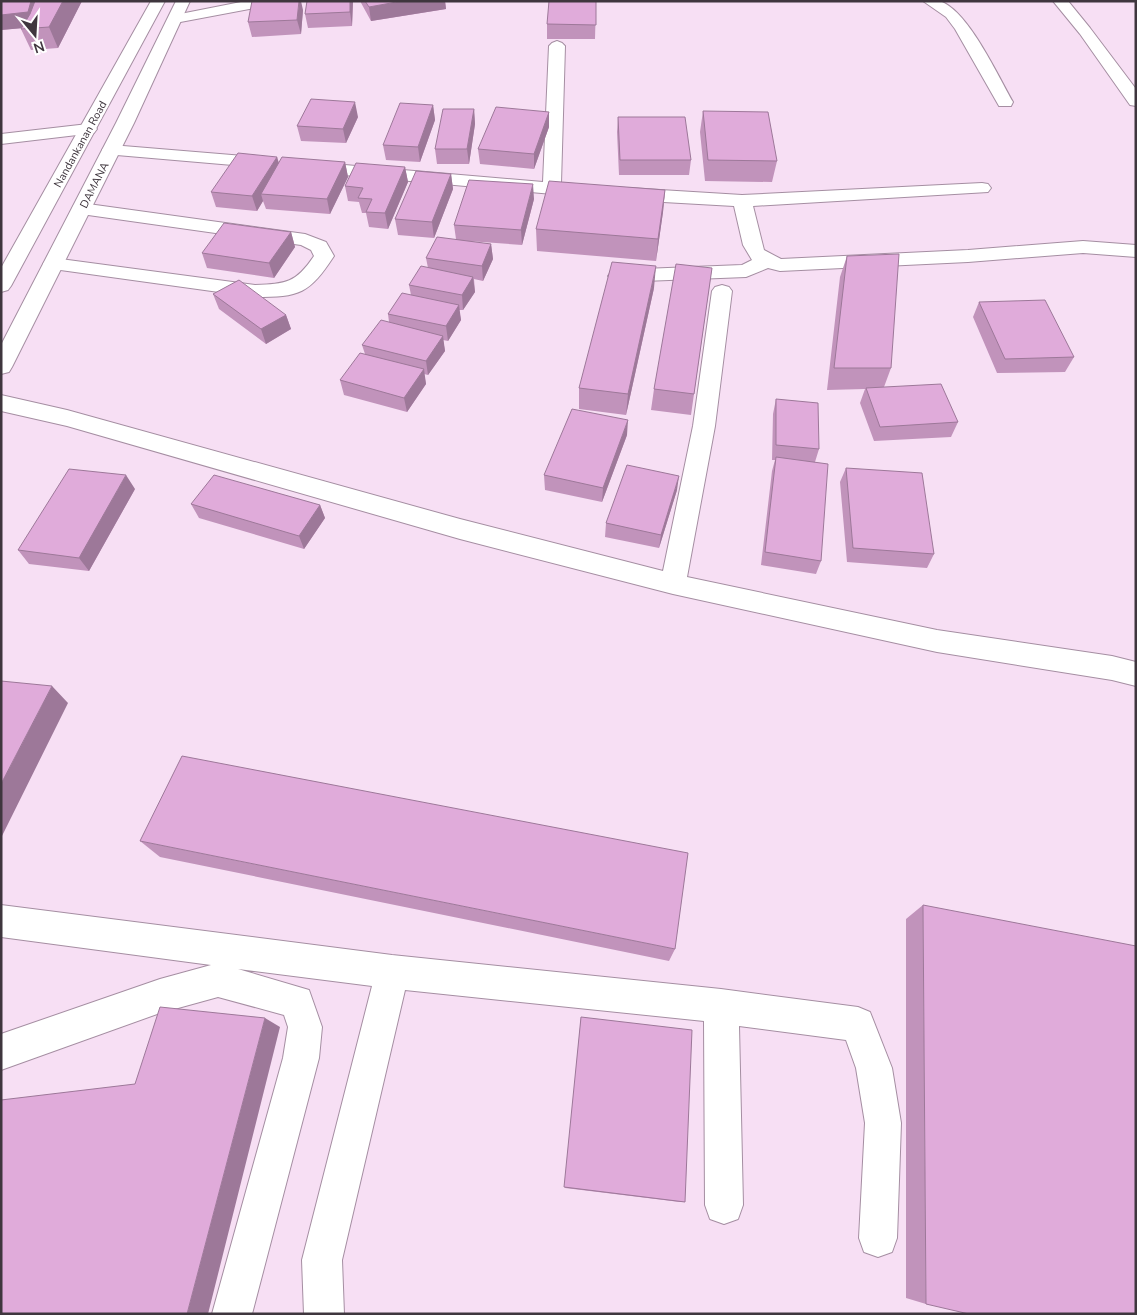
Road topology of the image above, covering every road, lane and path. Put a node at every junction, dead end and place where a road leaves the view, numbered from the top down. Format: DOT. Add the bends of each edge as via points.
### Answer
graph roads {
  1 [pos="158,1"];
  2 [pos="183,1"];
  3 [pos="271,1"];
  4 [pos="930,1"];
  5 [pos="1060,1"];
  6 [pos="175,18"];
  7 [pos="557,46"];
  8 [pos="1136,101"];
  9 [pos="1005,102"];
  10 [pos="88,129"];
  11 [pos="1,139"];
  12 [pos="111,150"];
  13 [pos="552,188"];
  14 [pos="982,188"];
  15 [pos="742,201"];
  16 [pos="81,209"];
  17 [pos="1136,251"];
  18 [pos="766,261"];
  19 [pos="53,264"];
  20 [pos="615,276"];
  21 [pos="1,286"];
  22 [pos="722,291"];
  23 [pos="1,367"];
  24 [pos="1,403"];
  25 [pos="673,584"];
  26 [pos="1136,674"];
  27 [pos="1,921"];
  28 [pos="392,972"];
  29 [pos="721,1006"];
  30 [pos="1,1052"];
  31 [pos="724,1205"];
  32 [pos="878,1238"];
  33 [pos="232,1314"];
  34 [pos="324,1314"];
  1 -- 10 [label="street, Nandankanan Road"];
  2 -- 6 [label="street, DAMANA"];
  3 -- 6 [label="street"];
  4 -- 9 [label="street" via="951,14 962,28"];
  5 -- 8 [label="street"];
  6 -- 12 [label="street, DAMANA"];
  7 -- 13 [label="street"];
  10 -- 11 [label="street"];
  10 -- 21 [label="street, Nandankanan Road"];
  12 -- 13 [label="street"];
  12 -- 16 [label="street, DAMANA"];
  13 -- 15 [label="street"];
  14 -- 15 [label="street"];
  15 -- 18 [label="street" via="752,244"];
  16 -- 19 [label="street, DAMANA"];
  16 -- 19 [label="street" via="305,240 319,246 324,256 310,278 284,291 255,291"];
  17 -- 18 [label="street" via="1083,248 780,265"];
  18 -- 20 [label="street" via="746,271 736,272"];
  19 -- 23 [label="street, DAMANA"];
  22 -- 25 [label="street" via="704,426"];
  24 -- 25 [label="street" via="67,418 460,529"];
  25 -- 26 [label="street" via="937,641"];
  27 -- 28 [label="street"];
  28 -- 29 [label="street"];
  28 -- 34 [label="street" via="322,1260"];
  29 -- 31 [label="street"];
  29 -- 32 [label="street" via="858,1024 874,1068 883,1123"];
  30 -- 33 [label="street" via="160,996 218,980 297,1002 305,1027 301,1058"];
}
